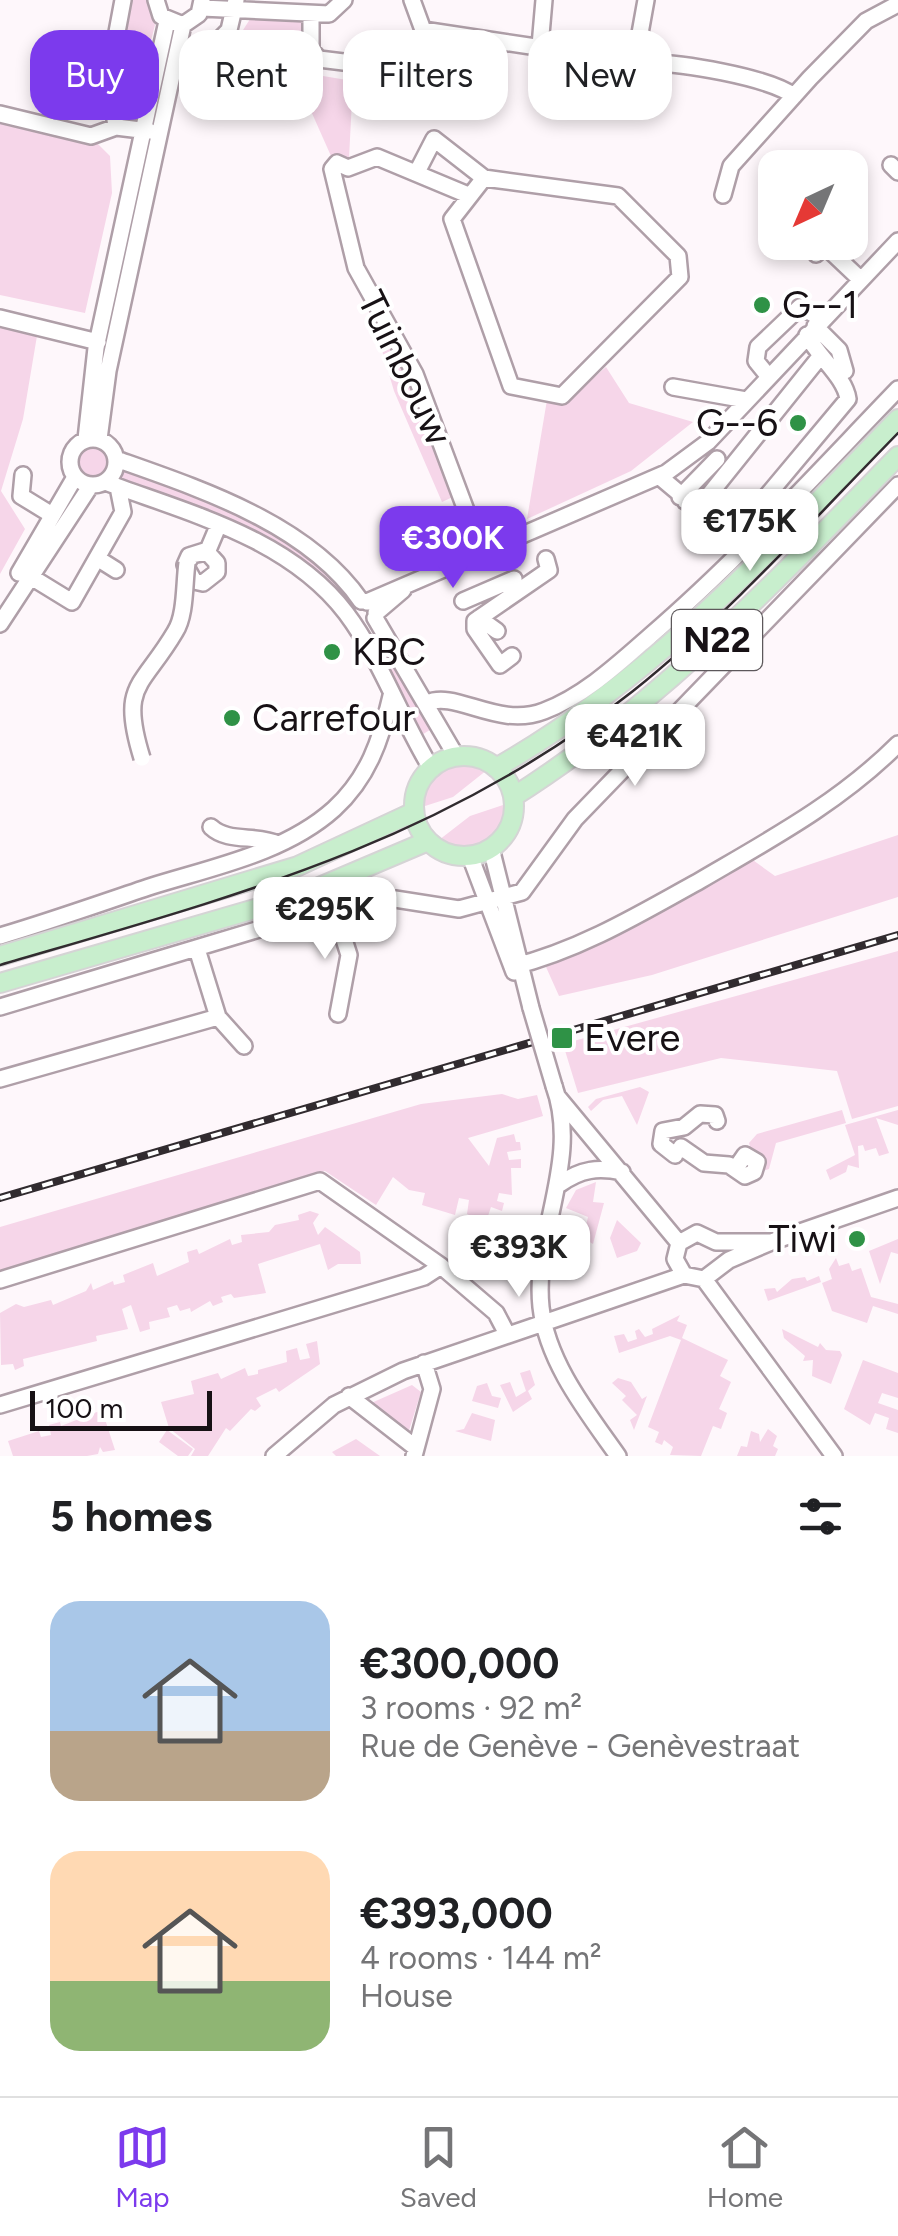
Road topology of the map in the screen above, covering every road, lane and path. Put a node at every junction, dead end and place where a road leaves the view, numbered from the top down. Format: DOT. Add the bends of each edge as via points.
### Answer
graph roads {
  1 [pos="123,0"];
  2 [pos="156,0"];
  3 [pos="344,0"];
  4 [pos="412,0"];
  5 [pos="544,0"];
  6 [pos="646,0"];
  7 [pos="202,4"];
  8 [pos="898,4"];
  9 [pos="237,5"];
  10 [pos="311,14"];
  11 [pos="175,23"];
  12 [pos="229,30"];
  13 [pos="541,30"];
  14 [pos="641,30"];
  15 [pos="528,44"];
  16 [pos="343,62"];
  17 [pos="672,67"];
  18 [pos="794,96"];
  19 [pos="0,114"];
  20 [pos="116,126"];
  21 [pos="150,131"];
  22 [pos="417,172"];
  23 [pos="484,178"];
  24 [pos="468,195"];
  25 [pos="723,195"];
  26 [pos="898,240"];
  27 [pos="840,260"];
  28 [pos="861,280"];
  29 [pos="0,318"];
  30 [pos="815,327"];
  31 [pos="98,342"];
  32 [pos="819,358"];
  33 [pos="845,371"];
  34 [pos="770,377"];
  35 [pos="674,386"];
  36 [pos="898,389"];
  37 [pos="746,400"];
  38 [pos="898,419"];
  39 [pos="93,439"];
  40 [pos="898,456"];
  41 [pos="116,459"];
  42 [pos="717,459"];
  43 [pos="23,475"];
  44 [pos="76,477"];
  45 [pos="660,477"];
  46 [pos="105,485"];
  47 [pos="898,485"];
  48 [pos="683,499"];
  49 [pos="52,515"];
  50 [pos="218,524"];
  51 [pos="482,553"];
  52 [pos="97,558"];
  53 [pos="546,558"];
  54 [pos="116,570"];
  55 [pos="28,576"];
  56 [pos="514,579"];
  57 [pos="463,601"];
  58 [pos="0,607"];
  59 [pos="370,608"];
  60 [pos="479,618"];
  61 [pos="352,621"];
  62 [pos="0,624"];
  63 [pos="497,632"];
  64 [pos="500,665"];
  65 [pos="391,696"];
  66 [pos="427,703"];
  67 [pos="898,744"];
  68 [pos="456,756"];
  69 [pos="142,758"];
  70 [pos="431,768"];
  71 [pos="496,768"];
  72 [pos="513,797"];
  73 [pos="414,812"];
  74 [pos="211,827"];
  75 [pos="428,841"];
  76 [pos="278,844"];
  77 [pos="491,848"];
  78 [pos="470,856"];
  79 [pos="505,897"];
  80 [pos="487,901"];
  81 [pos="334,908"];
  82 [pos="0,936"];
  83 [pos="197,949"];
  84 [pos="0,956"];
  85 [pos="517,966"];
  86 [pos="0,983"];
  87 [pos="0,1007"];
  88 [pos="338,1014"];
  89 [pos="218,1017"];
  90 [pos="244,1046"];
  91 [pos="0,1079"];
  92 [pos="556,1091"];
  93 [pos="717,1120"];
  94 [pos="736,1168"];
  95 [pos="622,1172"];
  96 [pos="560,1184"];
  97 [pos="898,1198"];
  98 [pos="716,1242"];
  99 [pos="771,1242"];
  100 [pos="679,1243"];
  101 [pos="442,1266"];
  102 [pos="718,1267"];
  103 [pos="680,1270"];
  104 [pos="704,1279"];
  105 [pos="0,1280"];
  106 [pos="544,1320"];
  107 [pos="506,1334"];
  108 [pos="424,1362"];
  109 [pos="349,1396"];
  110 [pos="0,1406"];
  111 [pos="415,1452"];
  112 [pos="274,1456"];
  113 [pos="617,1456"];
  114 [pos="834,1456"];
  1 -- 20 [label="street" via="110,75"];
  2 -- 11 [label="street"];
  3 -- 10 [label="street" via="329,14"];
  4 -- 15 [label="street" via="424,30"];
  5 -- 13 [label="street"];
  6 -- 14 [label="street"];
  7 -- 9 [label="street"];
  7 -- 11 [label="street" via="195,19"];
  8 -- 18 [label="street" via="866,21"];
  9 -- 10 [label="street"];
  9 -- 12 [label="street"];
  10 -- 16 [label="street" via="311,50 318,59"];
  11 -- 21 [label="street"];
  17 -- 18 [label="street" via="752,80"];
  18 -- 25 [label="street" via="730,166"];
  19 -- 20 [label="street" via="91,136"];
  20 -- 21 [label="street"];
  21 -- 31 [label="street"];
  21 -- 39 [label="street"];
  22 -- 23 [label="street" via="434,139"];
  22 -- 24 [label="street, Tuinbouw"];
  22 -- 51 [label="street, Tuinbouw" via="377,157 343,174 336,195 356,268 415,374"];
  23 -- 24 [label="street"];
  23 -- 24 [label="street" via="618,196 678,256 680,277 562,396 510,386 452,218"];
  26 -- 28 [label="street"];
  27 -- 28 [label="street"];
  28 -- 30 [label="street"];
  29 -- 31 [label="street"];
  30 -- 32 [label="street"];
  30 -- 33 [label="street" via="839,350"];
  30 -- 34 [label="street"];
  30 -- 34 [label="street" via="800,307 758,347 756,361"];
  31 -- 39 [label="street"];
  32 -- 48 [label="street" via="705,500"];
  32 -- 48 [label="street" via="846,385 848,399 740,528 723,530"];
  34 -- 37 [label="street"];
  35 -- 37 [label="street"];
  36 -- 66 [label="street" via="702,590 582,691 542,712 508,717 438,698"];
  37 -- 45 [label="street" via="708,442"];
  38 -- 71 [label="main road, N22" via="674,644"];
  39 -- 41 [label="street" via="111,446"];
  39 -- 44 [label="street" via="70,456"];
  40 -- 72 [label="main road, N22" via="695,660"];
  41 -- 46 [label="street"];
  41 -- 59 [label="street" via="270,522 326,563"];
  42 -- 48 [label="street"];
  43 -- 49 [label="street" via="21,496"];
  44 -- 46 [label="street"];
  44 -- 49 [label="street"];
  45 -- 48 [label="street"];
  45 -- 51 [label="street"];
  46 -- 50 [label="street"];
  46 -- 52 [label="street" via="123,512"];
  46 -- 55 [label="street"];
  47 -- 79 [label="street" via="575,818 530,885"];
  49 -- 58 [label="street"];
  50 -- 61 [label="street" via="283,557"];
  50 -- 69 [label="street, bridge" via="208,550 189,556 185,565 194,581 203,583 218,572 207,552 192,556 187,564 177,631 135,695 133,724"];
  51 -- 59 [label="street"];
  52 -- 54 [label="street"];
  52 -- 55 [label="street" via="72,602"];
  53 -- 60 [label="street" via="549,570"];
  55 -- 62 [label="street"];
  56 -- 57 [label="street"];
  59 -- 61 [label="street" via="353,603"];
  59 -- 61 [label="street" via="366,628"];
  59 -- 66 [label="street"];
  60 -- 63 [label="street"];
  60 -- 64 [label="street" via="475,629"];
  61 -- 65 [label="street"];
  65 -- 70 [label="street"];
  65 -- 76 [label="street" via="374,756 353,788 333,810"];
  66 -- 68 [label="street"];
  67 -- 85 [label="street" via="829,804 731,862 555,956"];
  68 -- 70 [label="main road"];
  68 -- 71 [label="main road"];
  70 -- 73 [label="main road" via="417,788"];
  71 -- 72 [label="main road"];
  72 -- 77 [label="main road" via="510,826"];
  73 -- 75 [label="main road"];
  73 -- 84 [label="main road" via="298,866"];
  74 -- 76 [label="street" via="226,837 258,835"];
  75 -- 78 [label="main road" via="447,854"];
  75 -- 86 [label="main road" via="296,897"];
  76 -- 82 [label="street"];
  77 -- 78 [label="main road"];
  77 -- 79 [label="street"];
  78 -- 80 [label="street"];
  79 -- 80 [label="street"];
  79 -- 85 [label="street"];
  80 -- 81 [label="street" via="459,909 395,899"];
  80 -- 85 [label="street"];
  81 -- 83 [label="street"];
  81 -- 88 [label="street" via="349,955"];
  83 -- 87 [label="street"];
  83 -- 89 [label="street"];
  85 -- 92 [label="street, bridge"];
  89 -- 90 [label="street"];
  89 -- 91 [label="street"];
  92 -- 95 [label="street"];
  92 -- 96 [label="street"];
  93 -- 94 [label="street" via="700,1114 663,1131 661,1144"];
  95 -- 96 [label="street" via="576,1172"];
  95 -- 100 [label="street"];
  96 -- 106 [label="street" via="543,1275"];
  97 -- 99 [label="street"];
  98 -- 99 [label="street"];
  98 -- 100 [label="street" via="697,1234"];
  98 -- 102 [label="street"];
  99 -- 102 [label="street"];
  100 -- 103 [label="street"];
  101 -- 105 [label="street" via="320,1181"];
  101 -- 107 [label="street" via="496,1313"];
  101 -- 110 [label="street" via="424,1277"];
  102 -- 104 [label="street"];
  103 -- 104 [label="street"];
  103 -- 106 [label="street"];
  104 -- 114 [label="street"];
  106 -- 107 [label="street"];
  106 -- 113 [label="street" via="570,1383"];
  107 -- 108 [label="street"];
  108 -- 109 [label="street"];
  108 -- 111 [label="street" via="432,1388"];
  109 -- 111 [label="street"];
  109 -- 112 [label="street"];
}
